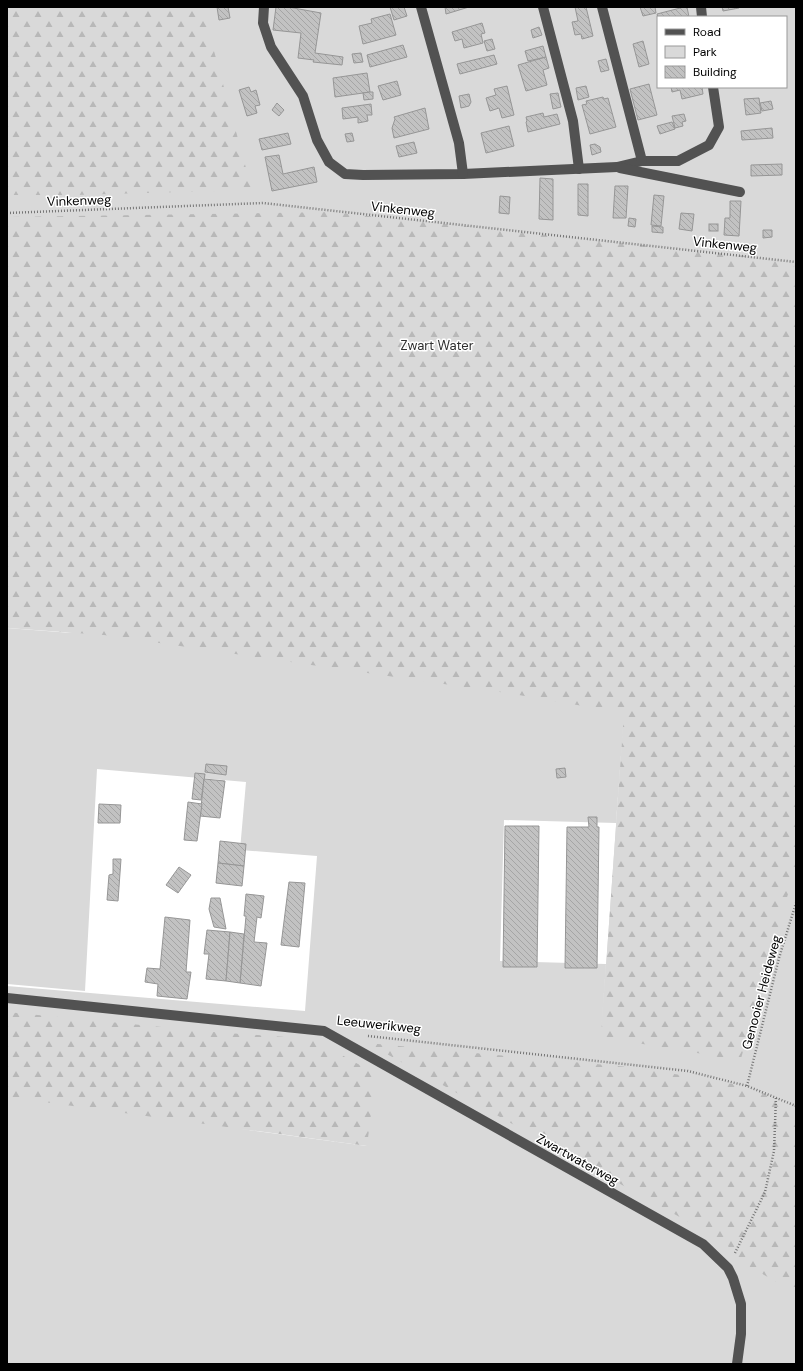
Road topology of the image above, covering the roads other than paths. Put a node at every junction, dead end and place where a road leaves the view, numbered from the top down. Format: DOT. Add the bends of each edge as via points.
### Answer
graph roads {
  1 [pos="264,7"];
  2 [pos="421,7"];
  3 [pos="543,7"];
  4 [pos="602,7"];
  5 [pos="713,88"];
  6 [pos="642,161"];
  7 [pos="616,167"];
  8 [pos="579,168"];
  9 [pos="462,174"];
  10 [pos="740,192"];
  11 [pos="7,998"];
  12 [pos="324,1031"];
  13 [pos="737,1364"];
  1 -- 9 [label="street" via="263,23 271,47 303,96 317,140 329,162 345,174"];
  2 -- 9 [label="street" via="459,143"];
  3 -- 8 [label="street" via="573,121"];
  4 -- 6 [label="street"];
  5 -- 6 [label="street" via="719,127 709,145 678,162"];
  6 -- 7 [label="street"];
  7 -- 8 [label="street"];
  7 -- 10 [label="street"];
  8 -- 9 [label="street"];
  11 -- 12 [label="street, Leeuwerikweg"];
  12 -- 13 [label="street, Zwartwaterweg" via="702,1244 728,1268 741,1304"];
}
